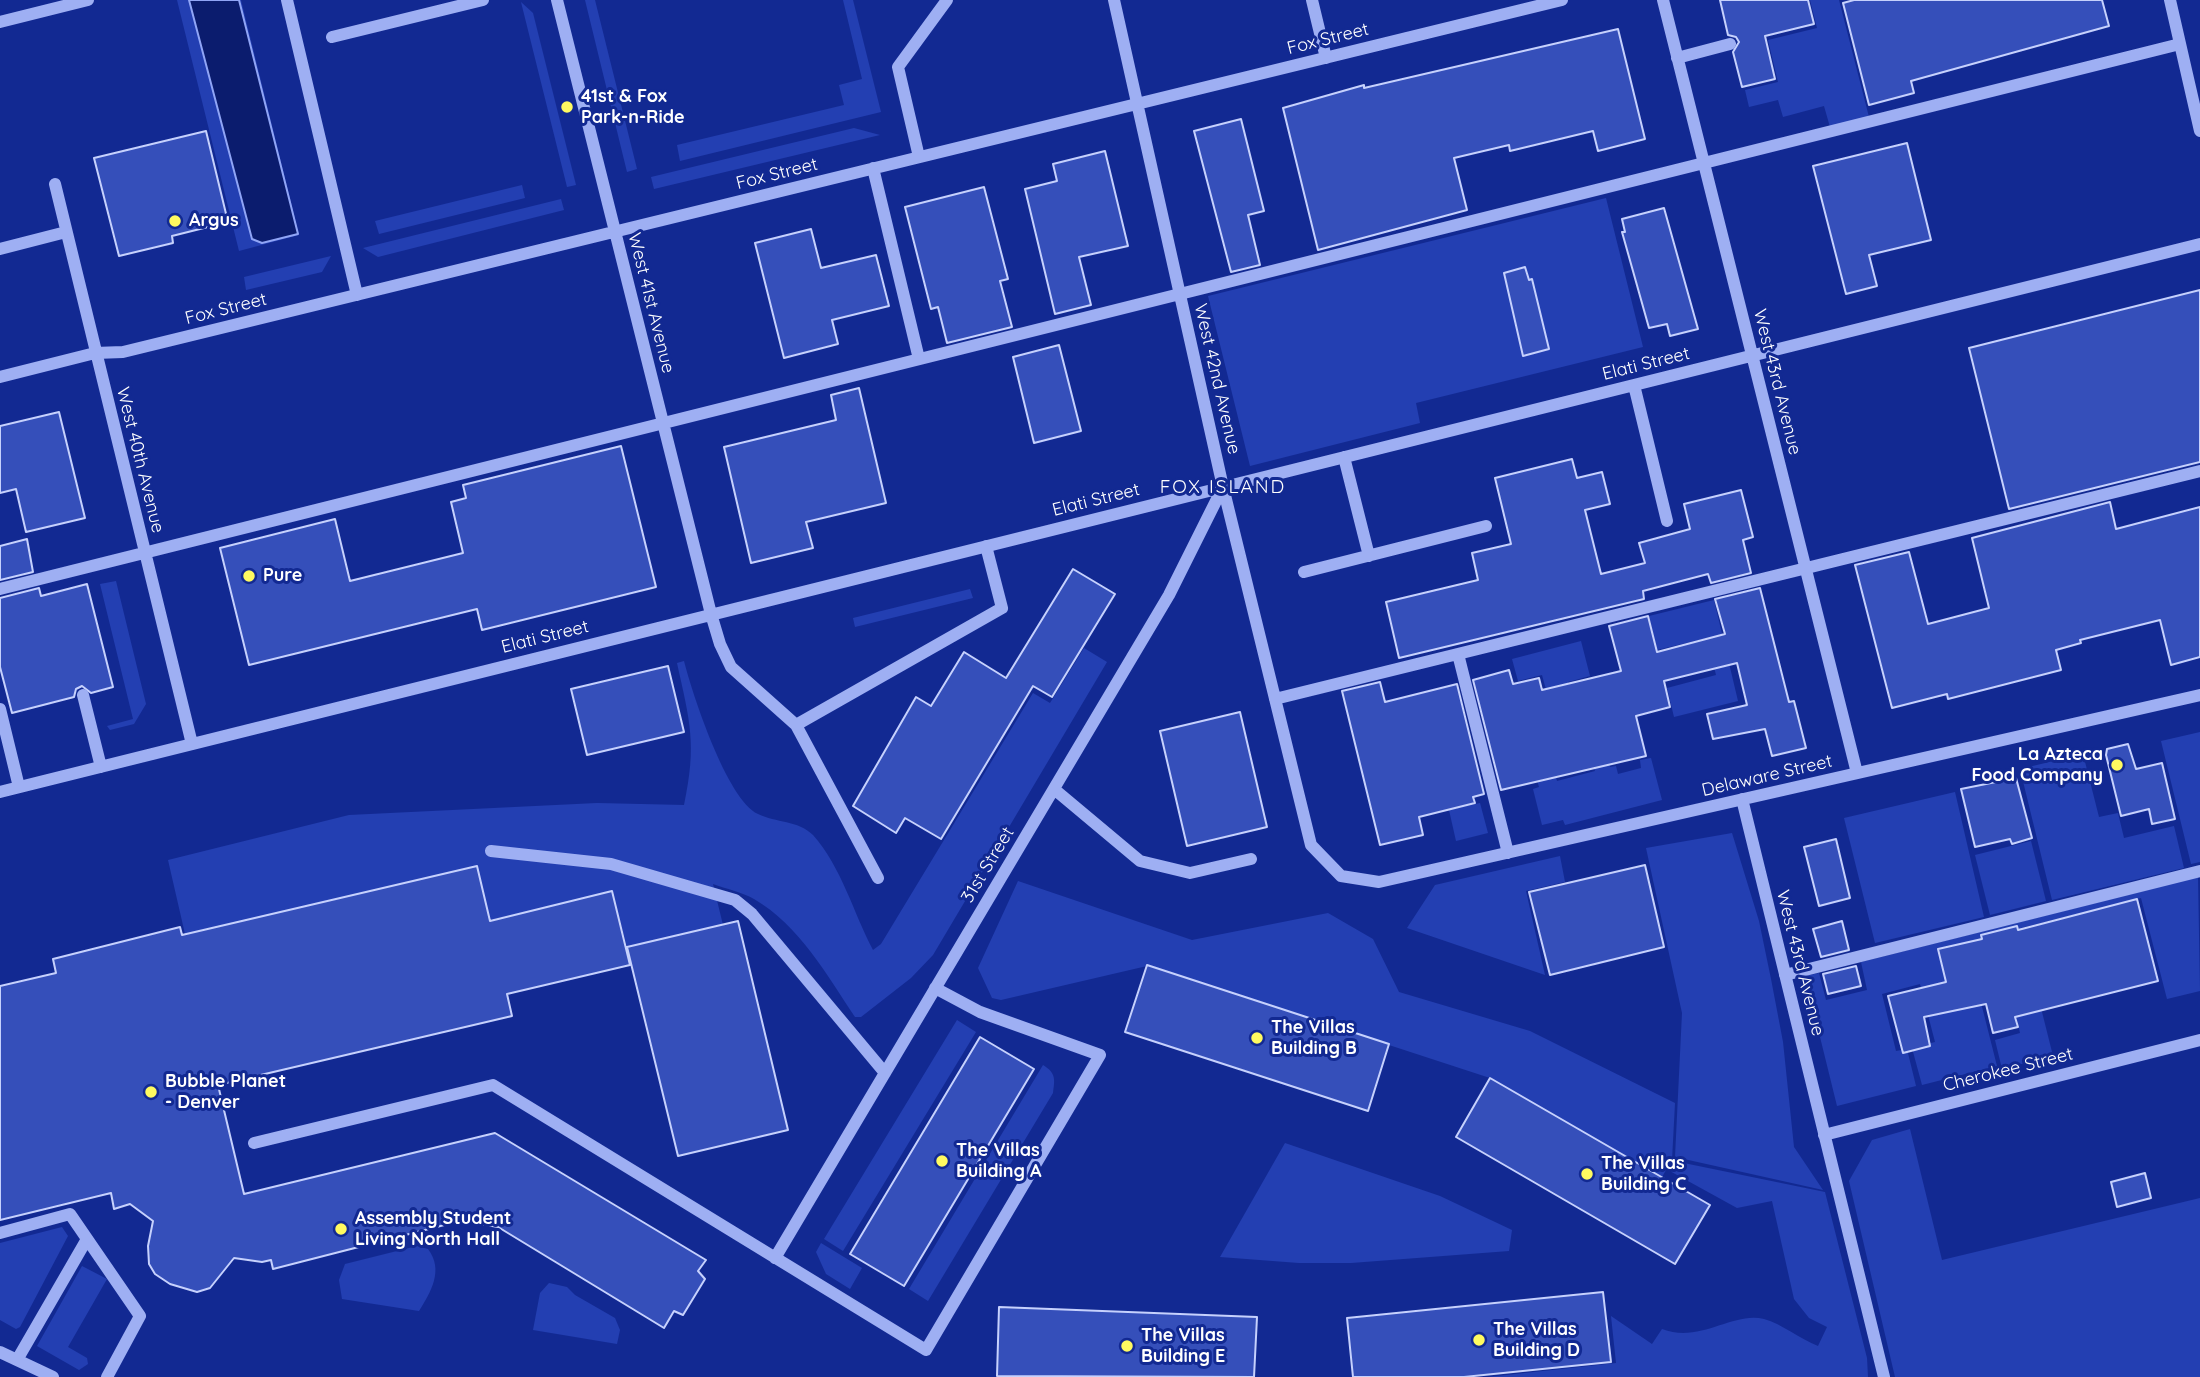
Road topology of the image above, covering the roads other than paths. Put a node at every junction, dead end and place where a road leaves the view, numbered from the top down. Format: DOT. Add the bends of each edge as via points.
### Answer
graph roads {
  1 [pos="88,0"];
  2 [pos="287,0"];
  3 [pos="483,0"];
  4 [pos="557,0"];
  5 [pos="947,0"];
  6 [pos="1114,0"];
  7 [pos="1312,0"];
  8 [pos="1562,0"];
  9 [pos="1663,0"];
  10 [pos="2170,0"];
  11 [pos="0,22"];
  12 [pos="332,37"];
  13 [pos="1731,44"];
  14 [pos="2180,44"];
  15 [pos="1326,58"];
  16 [pos="1678,58"];
  17 [pos="1139,104"];
  18 [pos="2200,131"];
  19 [pos="919,158"];
  20 [pos="1704,163"];
  21 [pos="873,169"];
  22 [pos="55,184"];
  23 [pos="615,231"];
  24 [pos="66,232"];
  25 [pos="2200,244"];
  26 [pos="0,249"];
  27 [pos="1180,294"];
  28 [pos="357,295"];
  29 [pos="95,354"];
  30 [pos="1752,355"];
  31 [pos="919,359"];
  32 [pos="0,377"];
  33 [pos="1634,385"];
  34 [pos="663,423"];
  35 [pos="1344,457"];
  36 [pos="2200,471"];
  37 [pos="1223,487"];
  38 [pos="1667,522"];
  39 [pos="1486,526"];
  40 [pos="986,545"];
  41 [pos="145,552"];
  42 [pos="1369,556"];
  43 [pos="1806,568"];
  44 [pos="1304,572"];
  45 [pos="0,589"];
  46 [pos="711,614"];
  47 [pos="1458,654"];
  48 [pos="83,695"];
  49 [pos="2200,695"];
  50 [pos="1275,699"];
  51 [pos="0,709"];
  52 [pos="796,724"];
  53 [pos="192,744"];
  54 [pos="101,767"];
  55 [pos="1857,773"];
  56 [pos="19,787"];
  57 [pos="1054,789"];
  58 [pos="0,792"];
  59 [pos="1742,799"];
  60 [pos="491,851"];
  61 [pos="1507,853"];
  62 [pos="1251,859"];
  63 [pos="2200,871"];
  64 [pos="1341,876"];
  65 [pos="878,878"];
  66 [pos="1786,975"];
  67 [pos="935,988"];
  68 [pos="2200,1040"];
  69 [pos="885,1073"];
  70 [pos="1824,1135"];
  71 [pos="254,1143"];
  72 [pos="0,1233"];
  73 [pos="87,1239"];
  74 [pos="775,1258"];
  75 [pos="0,1352"];
  76 [pos="16,1360"];
  77 [pos="53,1377"];
  78 [pos="107,1377"];
  79 [pos="1884,1377"];
  1 -- 11 [label="street"];
  2 -- 28 [label="street"];
  3 -- 12 [label="street"];
  4 -- 23 [label="street, West 41st Avenue"];
  5 -- 19 [label="street" via="898,67"];
  6 -- 17 [label="street, West 42nd Avenue"];
  7 -- 15 [label="street"];
  8 -- 15 [label="street, Fox Street"];
  9 -- 16 [label="street, West 43rd Avenue"];
  10 -- 14 [label="street"];
  13 -- 16 [label="street"];
  14 -- 18 [label="street"];
  14 -- 20 [label="street"];
  15 -- 17 [label="street, Fox Street"];
  16 -- 20 [label="street, West 43rd Avenue"];
  17 -- 19 [label="street, Fox Street"];
  17 -- 27 [label="street, West 42nd Avenue"];
  19 -- 21 [label="street, Fox Street"];
  20 -- 27 [label="street"];
  20 -- 30 [label="street, West 43rd Avenue"];
  21 -- 23 [label="street, Fox Street"];
  21 -- 31 [label="street"];
  22 -- 24 [label="street, West 40th Avenue"];
  23 -- 28 [label="street, Fox Street"];
  23 -- 34 [label="street, West 41st Avenue"];
  24 -- 26 [label="street"];
  24 -- 29 [label="street, West 40th Avenue"];
  25 -- 30 [label="street, Elati Street"];
  27 -- 31 [label="street"];
  27 -- 37 [label="street, West 42nd Avenue"];
  28 -- 29 [label="street, Fox Street" via="123,352"];
  29 -- 32 [label="street, Fox Street"];
  29 -- 41 [label="street, West 40th Avenue"];
  30 -- 33 [label="street, Elati Street"];
  30 -- 43 [label="street, West 43rd Avenue"];
  31 -- 34 [label="street"];
  33 -- 35 [label="street, Elati Street"];
  33 -- 38 [label="street"];
  34 -- 41 [label="street"];
  34 -- 46 [label="street, West 41st Avenue"];
  35 -- 37 [label="street, Elati Street"];
  35 -- 42 [label="street"];
  36 -- 43 [label="street"];
  37 -- 40 [label="street, Elati Street"];
  37 -- 50 [label="street, West 42nd Avenue"];
  37 -- 57 [label="street, 31st Street" via="1169,595"];
  39 -- 42 [label="street"];
  40 -- 46 [label="street, Elati Street"];
  40 -- 52 [label="street" via="1002,608"];
  41 -- 45 [label="street"];
  41 -- 53 [label="street, West 40th Avenue"];
  42 -- 44 [label="street"];
  43 -- 47 [label="street"];
  43 -- 55 [label="street, West 43rd Avenue"];
  46 -- 52 [label="street, West 41st Avenue" via="731,667"];
  46 -- 53 [label="street, Elati Street"];
  47 -- 50 [label="street"];
  47 -- 61 [label="street"];
  48 -- 54 [label="street"];
  49 -- 55 [label="street, Delaware Street"];
  50 -- 64 [label="street, West 42nd Avenue" via="1311,845"];
  51 -- 56 [label="street"];
  52 -- 65 [label="street"];
  53 -- 54 [label="street, Elati Street"];
  54 -- 56 [label="street, Elati Street"];
  55 -- 59 [label="street, Delaware Street"];
  56 -- 58 [label="street, Elati Street"];
  57 -- 62 [label="street" via="1140,861 1190,873"];
  57 -- 67 [label="street, 31st Street"];
  59 -- 61 [label="street, Delaware Street"];
  59 -- 66 [label="street, West 43rd Avenue"];
  60 -- 69 [label="street" via="611,864 735,900 752,914"];
  61 -- 64 [label="street, Delaware Street" via="1378,882"];
  63 -- 66 [label="street"];
  66 -- 70 [label="street, West 43rd Avenue"];
  67 -- 69 [label="street, 31st Street"];
  67 -- 74 [label="street" via="980,1012 1100,1055 926,1350"];
  68 -- 70 [label="street, Cherokee Street"];
  69 -- 74 [label="street, 31st Street"];
  70 -- 79 [label="street, West 43rd Avenue"];
  71 -- 74 [label="street" via="493,1085"];
  72 -- 73 [label="street" via="70,1214"];
  73 -- 76 [label="street"];
  73 -- 78 [label="street" via="140,1317"];
  75 -- 76 [label="street"];
  76 -- 77 [label="street"];
}
